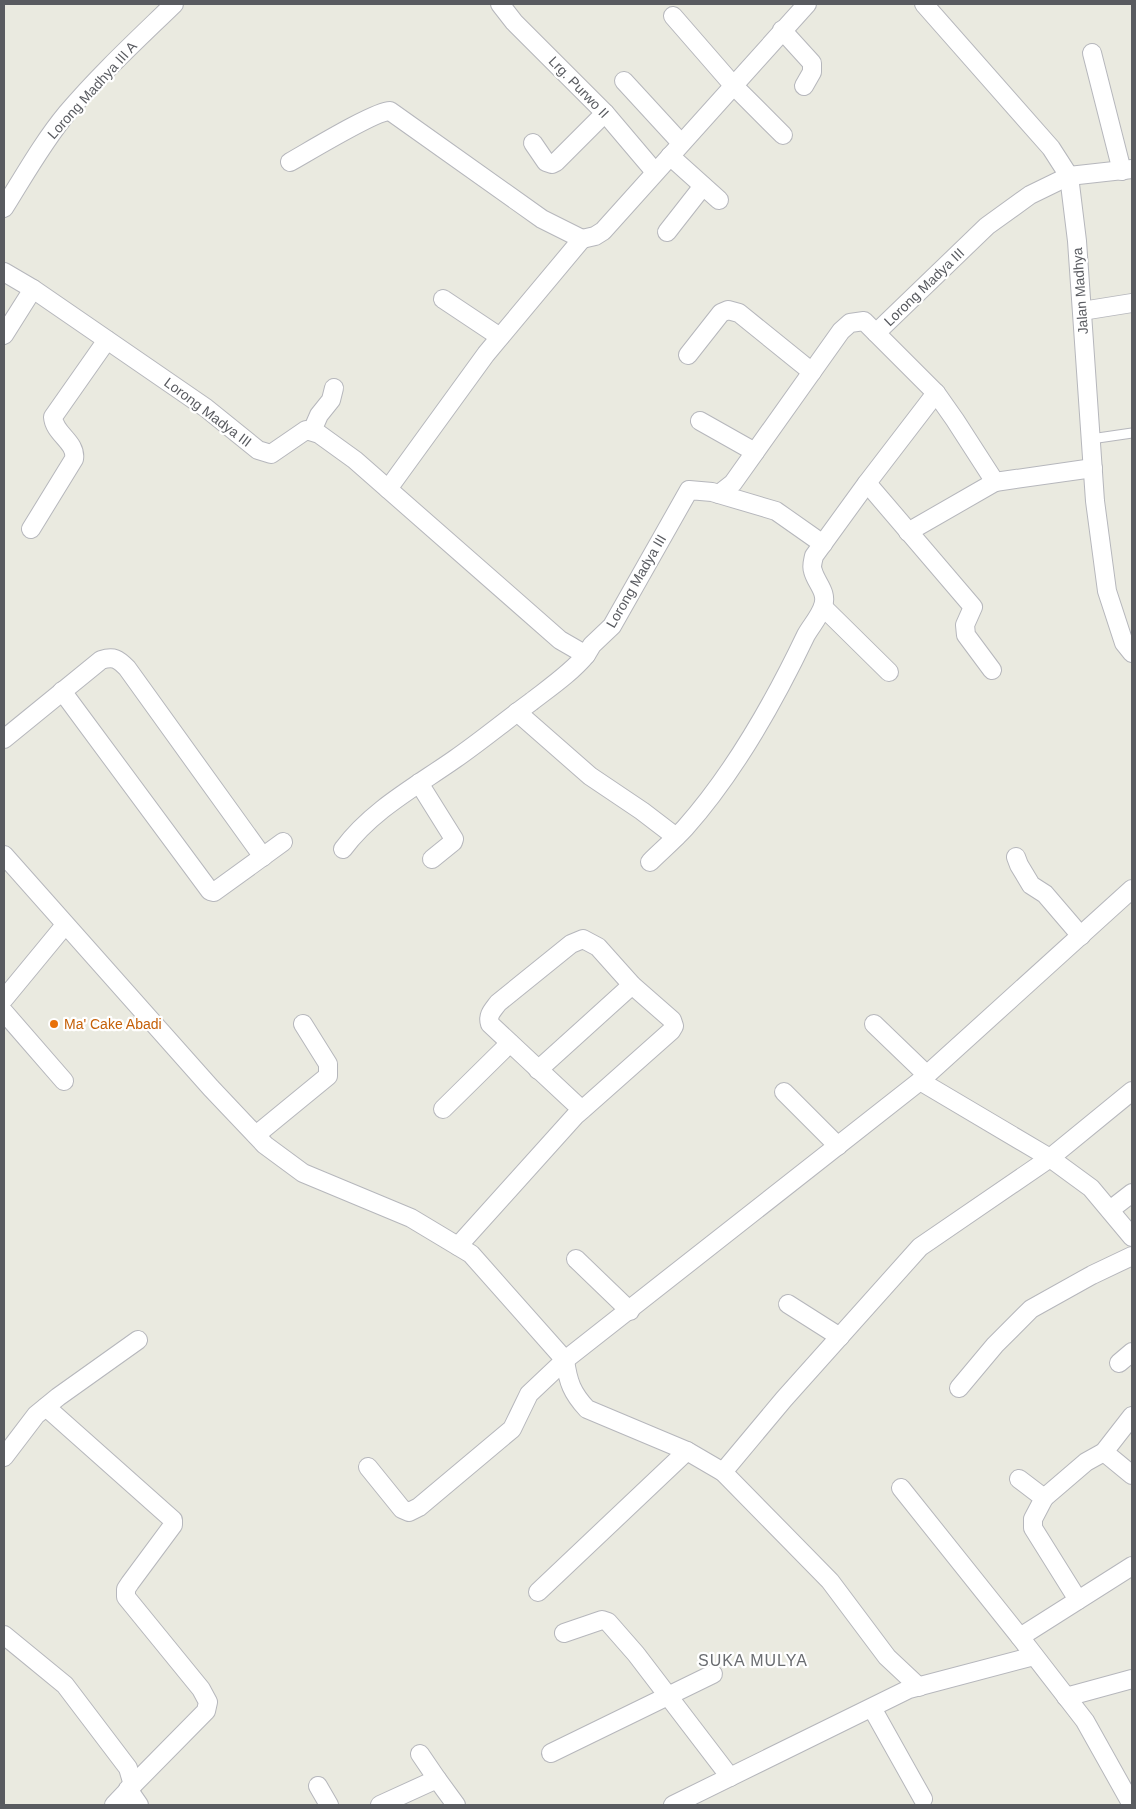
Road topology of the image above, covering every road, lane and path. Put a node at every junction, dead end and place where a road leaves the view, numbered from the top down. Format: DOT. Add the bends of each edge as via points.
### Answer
graph roads {
  1 [pos="174,4"];
  2 [pos="807,4"];
  3 [pos="924,4"];
  4 [pos="504,5"];
  5 [pos="673,16"];
  6 [pos="782,30"];
  7 [pos="1092,53"];
  8 [pos="624,81"];
  9 [pos="732,85"];
  10 [pos="804,86"];
  11 [pos="605,113"];
  12 [pos="783,135"];
  13 [pos="533,143"];
  14 [pos="675,149"];
  15 [pos="290,162"];
  16 [pos="1127,170"];
  17 [pos="655,172"];
  18 [pos="1069,176"];
  19 [pos="703,186"];
  20 [pos="719,200"];
  21 [pos="4,208"];
  22 [pos="667,232"];
  23 [pos="582,239"];
  24 [pos="4,272"];
  25 [pos="33,289"];
  26 [pos="443,299"];
  27 [pos="1132,303"];
  28 [pos="1082,311"];
  29 [pos="876,333"];
  30 [pos="4,335"];
  31 [pos="500,337"];
  32 [pos="107,340"];
  33 [pos="688,355"];
  34 [pos="812,372"];
  35 [pos="334,388"];
  36 [pos="936,394"];
  37 [pos="700,421"];
  38 [pos="312,431"];
  39 [pos="1132,433"];
  40 [pos="1091,439"];
  41 [pos="755,452"];
  42 [pos="1093,468"];
  43 [pos="994,482"];
  44 [pos="867,483"];
  45 [pos="388,489"];
  46 [pos="719,494"];
  47 [pos="31,529"];
  48 [pos="908,532"];
  49 [pos="823,544"];
  50 [pos="823,607"];
  51 [pos="1125,641"];
  52 [pos="586,655"];
  53 [pos="992,670"];
  54 [pos="889,672"];
  55 [pos="62,691"];
  56 [pos="517,712"];
  57 [pos="4,739"];
  58 [pos="419,783"];
  59 [pos="676,837"];
  60 [pos="283,842"];
  61 [pos="343,850"];
  62 [pos="4,855"];
  63 [pos="263,857"];
  64 [pos="1016,857"];
  65 [pos="432,859"];
  66 [pos="650,862"];
  67 [pos="1132,889"];
  68 [pos="65,924"];
  69 [pos="1081,936"];
  70 [pos="632,985"];
  71 [pos="5,999"];
  72 [pos="303,1024"];
  73 [pos="874,1024"];
  74 [pos="510,1043"];
  75 [pos="538,1070"];
  76 [pos="924,1078"];
  77 [pos="64,1081"];
  78 [pos="1132,1091"];
  79 [pos="784,1092"];
  80 [pos="443,1109"];
  81 [pos="582,1110"];
  82 [pos="256,1135"];
  83 [pos="838,1146"];
  84 [pos="1050,1158"];
  85 [pos="1132,1193"];
  86 [pos="1110,1210"];
  87 [pos="1132,1237"];
  88 [pos="458,1246"];
  89 [pos="1132,1256"];
  90 [pos="576,1259"];
  91 [pos="788,1304"];
  92 [pos="630,1311"];
  93 [pos="840,1337"];
  94 [pos="138,1340"];
  95 [pos="565,1360"];
  96 [pos="959,1388"];
  97 [pos="46,1407"];
  98 [pos="1132,1416"];
  99 [pos="686,1451"];
  100 [pos="1104,1452"];
  101 [pos="4,1458"];
  102 [pos="368,1467"];
  103 [pos="723,1472"];
  104 [pos="1132,1476"];
  105 [pos="1019,1479"];
  106 [pos="901,1488"];
  107 [pos="1044,1498"];
  108 [pos="1132,1566"];
  109 [pos="538,1592"];
  110 [pos="1078,1600"];
  111 [pos="564,1633"];
  112 [pos="4,1635"];
  113 [pos="1020,1637"];
  114 [pos="1034,1656"];
  115 [pos="713,1674"];
  116 [pos="1132,1680"];
  117 [pos="919,1687"];
  118 [pos="668,1696"];
  119 [pos="1066,1697"];
  120 [pos="872,1708"];
  121 [pos="551,1753"];
  122 [pos="420,1754"];
  123 [pos="730,1777"];
  124 [pos="437,1779"];
  125 [pos="318,1786"];
  126 [pos="131,1787"];
  127 [pos="923,1799"];
  128 [pos="114,1805"];
  129 [pos="139,1805"];
  130 [pos="329,1805"];
  131 [pos="380,1805"];
  132 [pos="456,1805"];
  133 [pos="673,1805"];
  134 [pos="1132,1805"];
  1 -- 21 [label="street, Lorong Madhya III A" via="68,113 44,143"];
  2 -- 6 [label="street"];
  3 -- 18 [label="street, Jalan Madhya" via="1051,148"];
  4 -- 11 [label="street, Lrg. Purwo II" via="514,22"];
  5 -- 9 [label="street"];
  6 -- 9 [label="street"];
  6 -- 10 [label="street" via="812,63 812,72"];
  7 -- 16 [label="street"];
  8 -- 14 [label="street"];
  9 -- 12 [label="street"];
  9 -- 14 [label="street"];
  11 -- 13 [label="street" via="552,164 546,162"];
  11 -- 17 [label="street, Lrg. Purwo II"];
  14 -- 17 [label="street"];
  14 -- 19 [label="street"];
  15 -- 23 [label="street" via="372,116 390,111 542,219"];
  16 -- 18 [label="street"];
  17 -- 23 [label="street" via="603,231"];
  18 -- 28 [label="street, Jalan Madhya"];
  18 -- 29 [label="street, Lorong Madya III" via="1030,195 988,226"];
  19 -- 20 [label="street"];
  19 -- 22 [label="street"];
  23 -- 31 [label="street"];
  24 -- 25 [label="street, Lorong Madya III"];
  25 -- 30 [label="street"];
  25 -- 32 [label="street, Lorong Madya III"];
  26 -- 31 [label="street"];
  27 -- 28 [label="street"];
  28 -- 40 [label="street, Jalan Madhya"];
  29 -- 34 [label="street, Lorong Madya III" via="864,321 850,323"];
  29 -- 36 [label="street"];
  31 -- 45 [label="street"];
  32 -- 38 [label="street, Lorong Madya III" via="206,408 258,450 271,454 306,430"];
  32 -- 47 [label="street" via="53,417 58,430 74,448 74,459"];
  33 -- 34 [label="street" via="721,313 728,310 739,313"];
  34 -- 41 [label="street, Lorong Madya III"];
  35 -- 38 [label="street"];
  36 -- 43 [label="street"];
  36 -- 44 [label="street"];
  37 -- 41 [label="street"];
  38 -- 45 [label="street" via="355,460"];
  39 -- 40 [label="lane"];
  40 -- 42 [label="street, Jalan Madhya"];
  41 -- 46 [label="street, Lorong Madya III" via="733,483"];
  42 -- 43 [label="street"];
  42 -- 51 [label="street, Jalan Madhya" via="1107,591"];
  43 -- 48 [label="street"];
  44 -- 48 [label="street"];
  44 -- 49 [label="street"];
  45 -- 52 [label="street" via="560,640"];
  46 -- 49 [label="street" via="776,511"];
  46 -- 52 [label="street, Lorong Madya III" via="689,490 686,493 612,626"];
  48 -- 53 [label="street" via="973,607 964,625 966,635"];
  49 -- 50 [label="street" via="814,556 812,569 822,589"];
  50 -- 54 [label="street"];
  50 -- 59 [label="street" via="789,672 743,748"];
  52 -- 56 [label="street"];
  55 -- 57 [label="street"];
  55 -- 63 [label="street" via="101,660 117,659 127,668"];
  55 -- 63 [label="street" via="210,891 214,892"];
  56 -- 58 [label="street"];
  56 -- 59 [label="street" via="590,776"];
  58 -- 61 [label="street" via="366,824"];
  58 -- 65 [label="street" via="454,839"];
  59 -- 66 [label="street"];
  60 -- 63 [label="street"];
  62 -- 68 [label="street"];
  64 -- 69 [label="street" via="1031,885 1045,894"];
  67 -- 69 [label="street"];
  68 -- 71 [label="street"];
  68 -- 82 [label="street"];
  69 -- 76 [label="street"];
  70 -- 74 [label="street" via="598,947 584,939 571,944 498,1003 489,1015 490,1024"];
  70 -- 75 [label="street"];
  70 -- 81 [label="street" via="672,1020 674,1026"];
  71 -- 77 [label="street"];
  72 -- 82 [label="street" via="328,1064 328,1076"];
  73 -- 76 [label="street"];
  74 -- 75 [label="street"];
  74 -- 80 [label="street"];
  75 -- 81 [label="street"];
  76 -- 83 [label="street"];
  76 -- 84 [label="street"];
  78 -- 84 [label="street"];
  79 -- 83 [label="street"];
  81 -- 88 [label="street"];
  82 -- 88 [label="street" via="303,1173 410,1218"];
  83 -- 92 [label="street"];
  84 -- 86 [label="street" via="1091,1188"];
  84 -- 93 [label="street" via="920,1247"];
  85 -- 86 [label="street"];
  86 -- 87 [label="street"];
  88 -- 95 [label="street" via="471,1254"];
  89 -- 96 [label="street" via="1031,1309"];
  90 -- 92 [label="street"];
  91 -- 93 [label="street"];
  92 -- 95 [label="street"];
  93 -- 103 [label="street"];
  94 -- 97 [label="street"];
  95 -- 99 [label="street" via="568,1381 587,1409"];
  95 -- 102 [label="street" via="530,1394 512,1429 419,1507 409,1512 402,1509"];
  97 -- 101 [label="street" via="36,1415"];
  97 -- 126 [label="street" via="172,1520 173,1526 167,1535 126,1589 126,1597 208,1702 206,1711"];
  98 -- 100 [label="street"];
  99 -- 103 [label="street"];
  99 -- 109 [label="street"];
  100 -- 104 [label="street"];
  100 -- 107 [label="street" via="1086,1462"];
  103 -- 117 [label="street" via="830,1581 887,1657"];
  105 -- 107 [label="street"];
  106 -- 113 [label="street"];
  107 -- 110 [label="street" via="1033,1518 1033,1528"];
  108 -- 110 [label="street"];
  110 -- 113 [label="street"];
  111 -- 118 [label="street" via="602,1620 608,1622"];
  112 -- 126 [label="street" via="65,1685 128,1768"];
  113 -- 114 [label="street"];
  114 -- 117 [label="street"];
  114 -- 119 [label="street"];
  115 -- 118 [label="street"];
  116 -- 119 [label="street"];
  117 -- 120 [label="street"];
  118 -- 121 [label="street"];
  118 -- 123 [label="street"];
  119 -- 134 [label="street" via="1085,1721"];
  120 -- 123 [label="street"];
  120 -- 127 [label="street"];
  122 -- 124 [label="street"];
  123 -- 133 [label="street"];
  124 -- 131 [label="street"];
  124 -- 132 [label="street"];
  125 -- 130 [label="street"];
  126 -- 128 [label="street"];
  126 -- 129 [label="street"];
}
